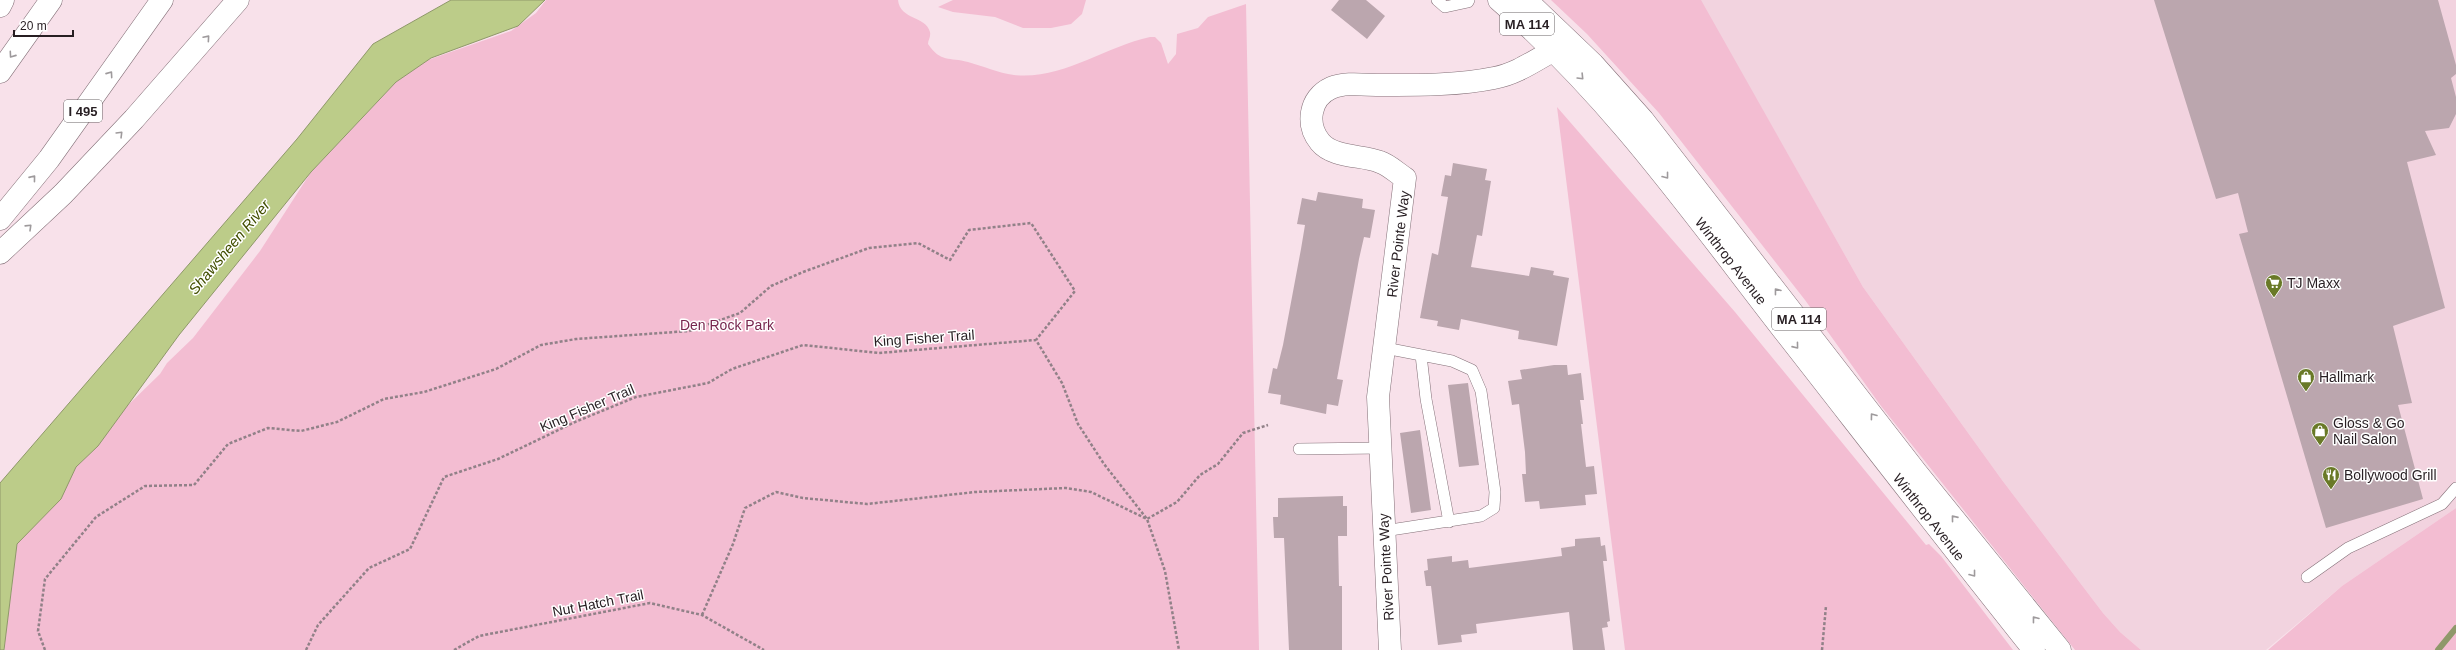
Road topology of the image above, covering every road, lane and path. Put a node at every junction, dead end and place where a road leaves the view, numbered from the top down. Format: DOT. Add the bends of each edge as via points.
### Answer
graph roads {
  1 [pos="4,0"];
  2 [pos="51,0"];
  3 [pos="162,0"];
  4 [pos="238,0"];
  5 [pos="1428,0"];
  6 [pos="1469,0"];
  7 [pos="1499,0"];
  8 [pos="1526,0"];
  9 [pos="1441,4"];
  10 [pos="0,6"];
  11 [pos="1560,44"];
  12 [pos="0,72"];
  13 [pos="0,220"];
  14 [pos="0,253"];
  15 [pos="1036,340"];
  16 [pos="1385,348"];
  17 [pos="1421,354"];
  18 [pos="1268,424"];
  19 [pos="1381,448"];
  20 [pos="1299,450"];
  21 [pos="2456,488"];
  22 [pos="1147,519"];
  23 [pos="1449,522"];
  24 [pos="1384,531"];
  25 [pos="2307,577"];
  26 [pos="1826,606"];
  27 [pos="702,615"];
  28 [pos="45,650"];
  29 [pos="306,650"];
  30 [pos="454,650"];
  31 [pos="764,650"];
  32 [pos="1179,650"];
  33 [pos="1390,650"];
  34 [pos="1822,650"];
  35 [pos="2034,650"];
  36 [pos="2060,650"];
  1 -- 10 [label="main road"];
  2 -- 12 [label="main road, one-way"];
  13 -- 3 [label="main road, I 495, one-way" via="48,159"];
  14 -- 4 [label="main road, one-way" via="63,194 134,119"];
  5 -- 9 [label="lane"];
  6 -- 9 [label="lane"];
  7 -- 11 [label="main road, Winthrop Avenue / MA 114"];
  8 -- 11 [label="main road, Winthrop Avenue / MA 114"];
  11 -- 16 [label="main road, River Pointe Way" via="1523,69 1494,78 1386,86 1353,84 1331,88 1319,97 1312,108 1312,126 1320,143 1334,151 1381,162 1405,178"];
  11 -- 35 [label="main road, Winthrop Avenue / MA 114, one-way"];
  36 -- 11 [label="main road, Winthrop Avenue / MA 114, one-way" via="1916,472 1620,94"];
  15 -- 22 [label="path" via="1062,383 1078,424 1104,464"];
  15 -- 28 [label="path" via="1075,291 1031,223 970,230 950,260 918,243 869,248 771,286 740,313 689,331 576,339 541,345 496,369 424,392 384,399 337,422 301,431 268,428 228,444 194,485 145,486 96,517 45,579 38,631"];
  15 -- 29 [label="path, King Fisher Trail" via="879,353 802,345 732,369 708,383 636,397 575,422 498,459 444,477 410,549 369,568 318,625"];
  16 -- 17 [label="lane"];
  16 -- 19 [label="main road, River Pointe Way" via="1378,397"];
  17 -- 23 [label="lane" via="1426,399"];
  17 -- 23 [label="lane" via="1452,361 1472,370 1481,391 1495,492 1494,508 1481,516"];
  18 -- 22 [label="path" via="1243,433 1218,464 1200,475 1177,502"];
  19 -- 20 [label="lane"];
  19 -- 24 [label="main road, River Pointe Way"];
  21 -- 25 [label="lane" via="2442,504 2348,548"];
  22 -- 27 [label="path" via="1091,492 1066,488 975,492 867,504 804,498 776,492 745,508 733,544"];
  22 -- 32 [label="path" via="1165,571"];
  23 -- 24 [label="lane"];
  24 -- 33 [label="main road, River Pointe Way"];
  26 -- 34 [label="path"];
  27 -- 30 [label="path, Nut Hatch Trail" via="650,603 479,636"];
  27 -- 31 [label="path, Nut Hatch Trail"];
}
